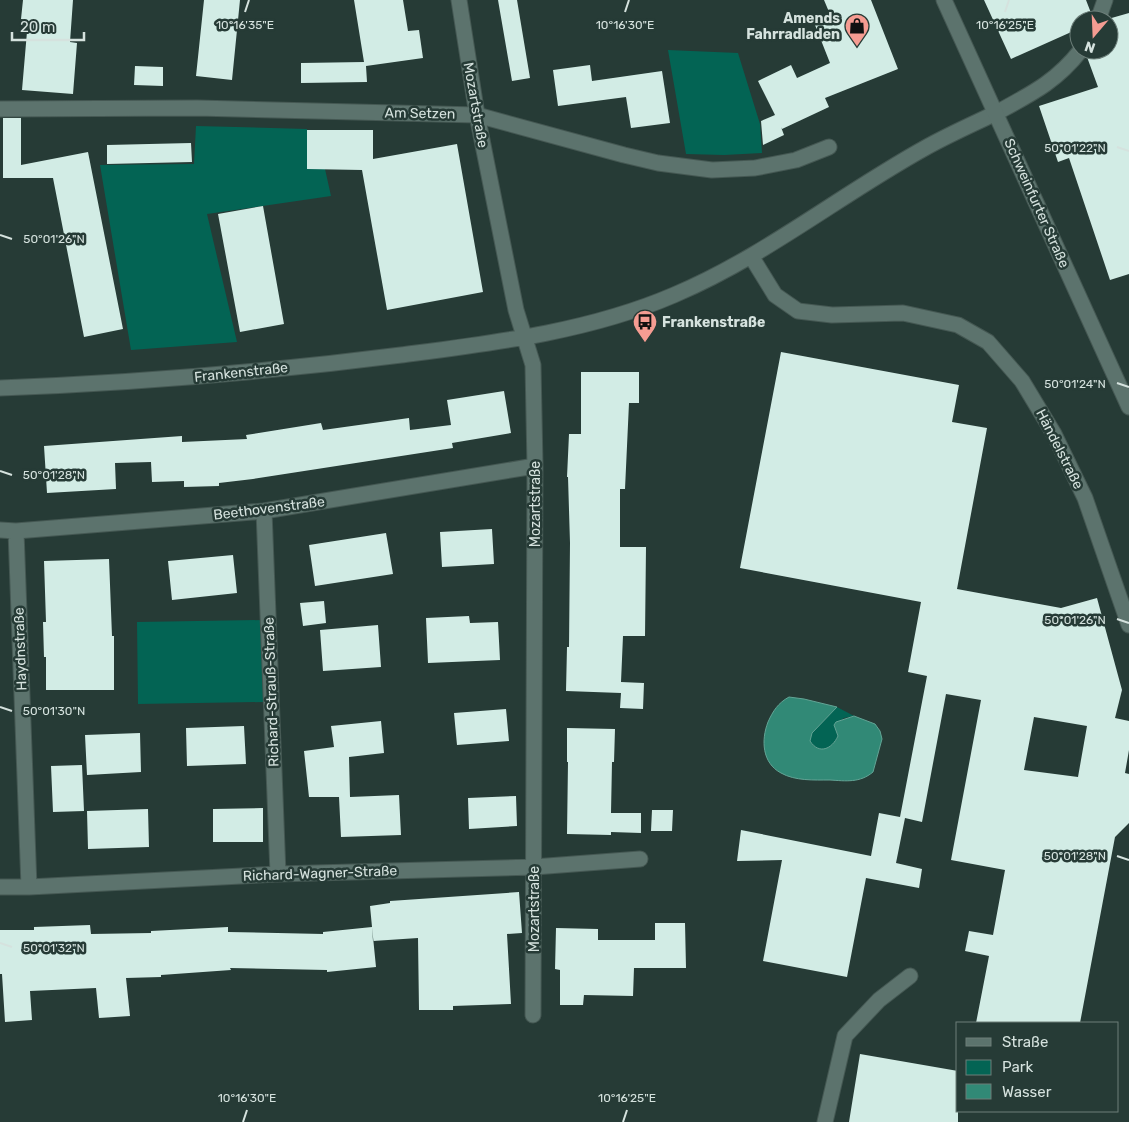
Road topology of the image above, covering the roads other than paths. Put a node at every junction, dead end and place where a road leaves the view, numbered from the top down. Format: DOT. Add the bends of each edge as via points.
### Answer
graph roads {
  1 [pos="459,0"];
  2 [pos="944,0"];
  3 [pos="1073,60"];
  4 [pos="0,109"];
  5 [pos="996,113"];
  6 [pos="476,114"];
  7 [pos="829,147"];
  8 [pos="751,256"];
  9 [pos="524,337"];
  10 [pos="0,388"];
  11 [pos="1129,406"];
  12 [pos="535,466"];
  13 [pos="264,511"];
  14 [pos="0,530"];
  15 [pos="16,530"];
  16 [pos="1129,625"];
  17 [pos="640,859"];
  18 [pos="534,867"];
  19 [pos="278,874"];
  20 [pos="0,887"];
  21 [pos="29,887"];
  22 [pos="910,976"];
  23 [pos="533,1015"];
  24 [pos="825,1122"];
  1 -- 6 [label="street, Mozartstraße"];
  2 -- 5 [label="street, Schweinfurter Straße"];
  3 -- 5 [label="street, Frankenstraße" via="1046,85"];
  4 -- 6 [label="street, Am Setzen" via="197,108"];
  5 -- 8 [label="street, Frankenstraße" via="926,148"];
  5 -- 11 [label="street, Schweinfurter Straße"];
  6 -- 7 [label="street, Am Setzen" via="658,163 712,170 754,168 796,160"];
  6 -- 9 [label="street, Mozartstraße"];
  8 -- 9 [label="street, Frankenstraße" via="688,289 642,307 586,325"];
  8 -- 16 [label="street, Händelstraße" via="775,295 798,311 832,315 903,313 958,325 988,342 1022,381 1054,434 1085,498"];
  9 -- 10 [label="street, Frankenstraße" via="348,362 156,381"];
  9 -- 12 [label="street, Mozartstraße" via="532,366"];
  12 -- 13 [label="street, Beethovenstraße"];
  12 -- 18 [label="street, Mozartstraße"];
  13 -- 15 [label="street, Beethovenstraße"];
  13 -- 19 [label="street, Richard-Strauß-Straße"];
  14 -- 15 [label="street, Beethovenstraße"];
  15 -- 21 [label="street, Haydnstraße"];
  17 -- 18 [label="street, Richard-Wagner-Straße"];
  18 -- 19 [label="street, Richard-Wagner-Straße"];
  18 -- 23 [label="street, Mozartstraße"];
  19 -- 21 [label="street, Richard-Wagner-Straße"];
  20 -- 21 [label="street, Richard-Wagner-Straße"];
  22 -- 24 [label="street" via="879,1000 845,1036"];
}
